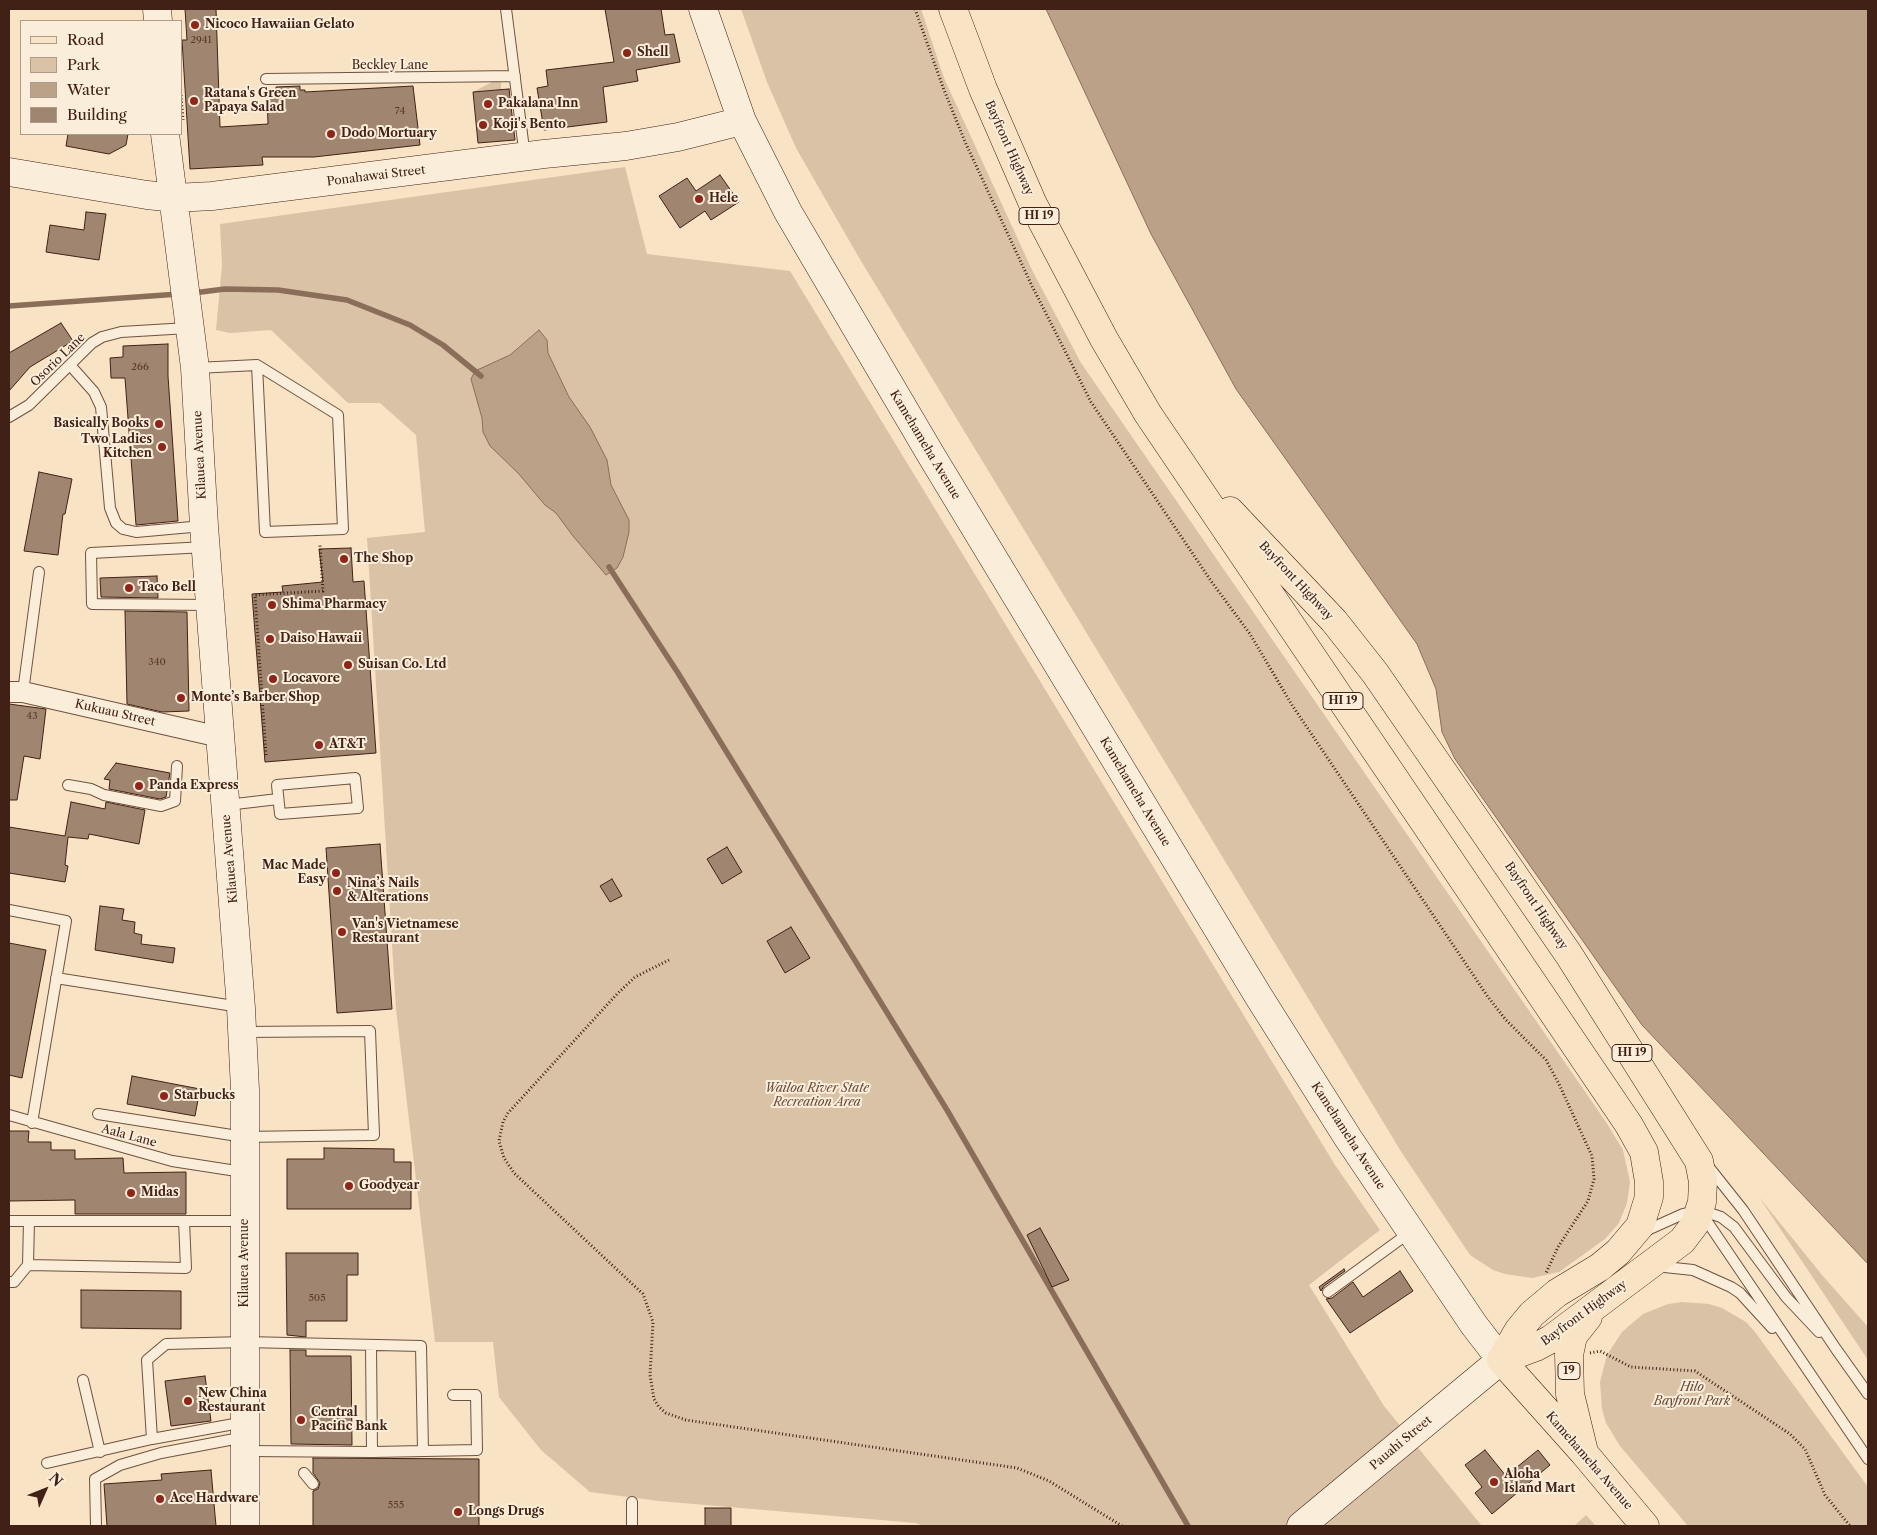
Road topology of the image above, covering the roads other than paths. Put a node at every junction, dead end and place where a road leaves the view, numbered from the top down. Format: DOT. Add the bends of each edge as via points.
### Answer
graph roads {
  1 [pos="506,9"];
  2 [pos="703,9"];
  3 [pos="953,9"];
  4 [pos="515,76"];
  5 [pos="266,79"];
  6 [pos="742,121"];
  7 [pos="165,135"];
  8 [pos="525,158"];
  9 [pos="9,172"];
  10 [pos="175,198"];
  11 [pos="189,322"];
  12 [pos="70,365"];
  13 [pos="257,365"];
  14 [pos="195,368"];
  15 [pos="1148,414"];
  16 [pos="9,417"];
  17 [pos="205,536"];
  18 [pos="39,572"];
  19 [pos="210,605"];
  20 [pos="16,692"];
  21 [pos="220,737"];
  22 [pos="177,766"];
  23 [pos="68,785"];
  24 [pos="278,799"];
  25 [pos="226,806"];
  26 [pos="9,910"];
  27 [pos="56,978"];
  28 [pos="242,1020"];
  29 [pos="98,1114"];
  30 [pos="9,1115"];
  31 [pos="32,1123"];
  32 [pos="244,1137"];
  33 [pos="1694,1151"];
  34 [pos="244,1172"];
  35 [pos="1700,1210"];
  36 [pos="9,1221"];
  37 [pos="29,1221"];
  38 [pos="184,1221"];
  39 [pos="245,1221"];
  40 [pos="1412,1231"];
  41 [pos="1632,1237"];
  42 [pos="28,1265"];
  43 [pos="1650,1266"];
  44 [pos="9,1282"];
  45 [pos="1328,1292"];
  46 [pos="1603,1298"];
  47 [pos="245,1342"];
  48 [pos="371,1344"];
  49 [pos="1836,1349"];
  50 [pos="1797,1357"];
  51 [pos="1501,1360"];
  52 [pos="83,1380"];
  53 [pos="1868,1394"];
  54 [pos="453,1395"];
  55 [pos="246,1437"];
  56 [pos="152,1439"];
  57 [pos="423,1451"];
  58 [pos="100,1452"];
  59 [pos="372,1452"];
  60 [pos="1584,1453"];
  61 [pos="1868,1459"];
  62 [pos="47,1463"];
  63 [pos="304,1473"];
  64 [pos="313,1484"];
  65 [pos="632,1502"];
  66 [pos="96,1526"];
  67 [pos="245,1526"];
  68 [pos="632,1526"];
  69 [pos="1301,1526"];
  70 [pos="1645,1526"];
  1 -- 4 [label="lane"];
  2 -- 6 [label="street, Kamehameha Avenue"];
  3 -- 15 [label="main road, Bayfront Highway / HI 19" via="983,89 1033,204 1099,330"];
  4 -- 5 [label="lane, Beckley Lane"];
  4 -- 8 [label="lane"];
  6 -- 8 [label="street, Ponahawai Street" via="669,139"];
  6 -- 40 [label="street, Kamehameha Avenue" via="788,212 930,455 1259,997 1348,1138"];
  7 -- 10 [label="street, Kilauea Avenue"];
  8 -- 10 [label="street, Ponahawai Street"];
  9 -- 10 [label="street, Ponahawai Street"];
  10 -- 11 [label="street, Kilauea Avenue"];
  11 -- 12 [label="lane, Osorio Lane" via="102,337"];
  11 -- 14 [label="street, Kilauea Avenue"];
  12 -- 16 [label="lane, Osorio Lane" via="29,405"];
  12 -- 17 [label="lane" via="94,392 101,407 110,508 116,523 136,532"];
  13 -- 13 [label="lane" via="265,532 343,529 338,415"];
  13 -- 14 [label="lane"];
  14 -- 17 [label="street, Kilauea Avenue"];
  15 -- 33 [label="main road, Bayfront Highway / HI 19" via="1205,483 1364,657 1569,956"];
  15 -- 41 [label="main road, Bayfront Highway / HI 19" via="1638,1138 1648,1166 1649,1197 1640,1226"];
  17 -- 19 [label="street, Kilauea Avenue"];
  17 -- 19 [label="lane" via="91,553 92,604"];
  18 -- 20 [label="lane"];
  19 -- 21 [label="street, Kilauea Avenue"];
  20 -- 21 [label="street, Kukuau Street"];
  21 -- 25 [label="street, Kilauea Avenue"];
  22 -- 23 [label="lane" via="175,801 161,806 104,796 91,789"];
  24 -- 24 [label="lane" via="277,785 356,778 358,808 280,814"];
  24 -- 25 [label="lane"];
  25 -- 28 [label="street, Kilauea Avenue"];
  26 -- 27 [label="lane" via="66,921"];
  27 -- 28 [label="lane"];
  27 -- 31 [label="lane"];
  28 -- 32 [label="street, Kilauea Avenue"];
  28 -- 32 [label="lane" via="370,1031 374,1135"];
  29 -- 32 [label="lane"];
  30 -- 31 [label="lane, Aala Lane"];
  31 -- 34 [label="lane, Aala Lane" via="172,1161"];
  32 -- 34 [label="street, Kilauea Avenue"];
  33 -- 35 [label="main road, Bayfront Highway / HI 19" via="1703,1182"];
  33 -- 49 [label="lane" via="1743,1210"];
  34 -- 39 [label="street, Kilauea Avenue"];
  35 -- 41 [label="lane" via="1683,1214"];
  35 -- 43 [label="main road, Bayfront Highway / HI 19" via="1682,1241"];
  35 -- 49 [label="lane" via="1714,1214 1734,1227 1786,1297"];
  35 -- 50 [label="lane"];
  36 -- 37 [label="lane"];
  37 -- 38 [label="lane"];
  37 -- 42 [label="lane"];
  38 -- 39 [label="lane"];
  38 -- 42 [label="lane" via="186,1268"];
  39 -- 47 [label="street, Kilauea Avenue"];
  40 -- 45 [label="lane"];
  40 -- 51 [label="street, Kamehameha Avenue"];
  41 -- 51 [label="main road, Bayfront Highway / HI 19" via="1600,1267 1532,1314"];
  42 -- 44 [label="lane" via="14,1282"];
  43 -- 46 [label="main road, Bayfront Highway / HI 19"];
  43 -- 50 [label="lane" via="1693,1270 1734,1290 1747,1300"];
  46 -- 51 [label="main road, Bayfront Highway / HI 19" via="1551,1339"];
  46 -- 60 [label="main road, 19" via="1573,1336 1569,1355 1570,1394"];
  47 -- 48 [label="lane"];
  47 -- 55 [label="street, Kilauea Avenue"];
  47 -- 56 [label="lane" via="166,1344 147,1360"];
  48 -- 57 [label="lane" via="421,1346"];
  48 -- 59 [label="lane"];
  49 -- 53 [label="lane"];
  50 -- 61 [label="lane"];
  51 -- 60 [label="main road, Kamehameha Avenue"];
  51 -- 69 [label="street, Pauahi Street"];
  52 -- 58 [label="lane"];
  54 -- 57 [label="lane" via="476,1395 477,1450"];
  55 -- 56 [label="lane"];
  55 -- 59 [label="lane"];
  55 -- 66 [label="lane" via="161,1453 120,1465 95,1479"];
  55 -- 67 [label="street, Kilauea Avenue"];
  56 -- 58 [label="lane"];
  57 -- 59 [label="lane"];
  58 -- 62 [label="lane"];
  60 -- 70 [label="main road, Kamehameha Avenue"];
  63 -- 64 [label="lane"];
  65 -- 68 [label="lane"];
}
